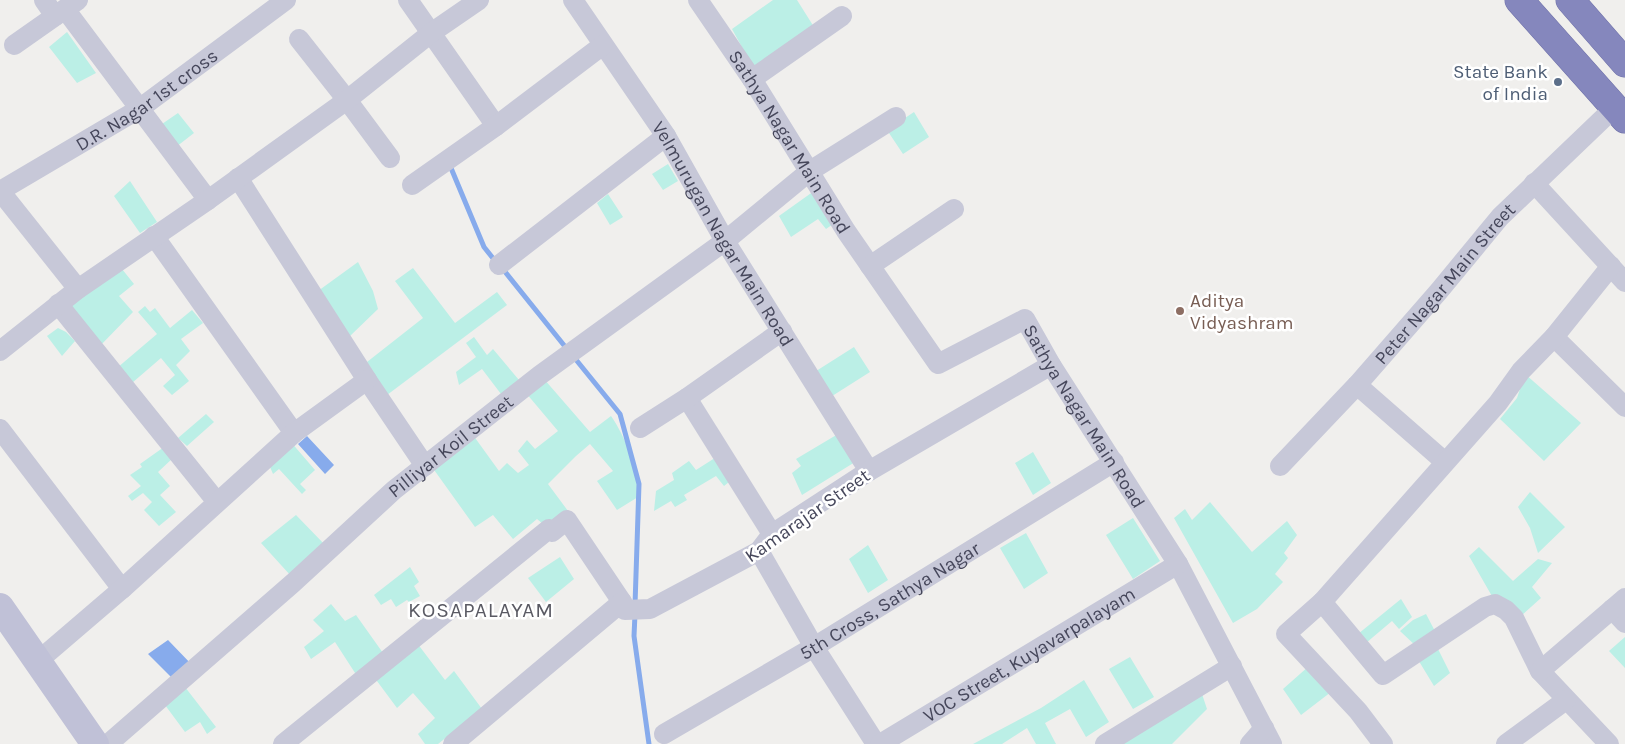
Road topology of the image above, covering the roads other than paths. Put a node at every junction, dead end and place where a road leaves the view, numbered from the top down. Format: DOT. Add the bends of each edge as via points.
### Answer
graph roads {
  1 [pos="286,0"];
  2 [pos="408,0"];
  3 [pos="479,0"];
  4 [pos="572,0"];
  5 [pos="698,0"];
  6 [pos="1518,0"];
  7 [pos="1570,0"];
  8 [pos="61,6"];
  9 [pos="842,16"];
  10 [pos="431,33"];
  11 [pos="299,38"];
  12 [pos="14,45"];
  13 [pos="603,45"];
  14 [pos="1625,63"];
  15 [pos="752,80"];
  16 [pos="347,100"];
  17 [pos="139,109"];
  18 [pos="1620,113"];
  19 [pos="896,117"];
  20 [pos="496,126"];
  21 [pos="666,136"];
  22 [pos="390,158"];
  23 [pos="810,171"];
  24 [pos="238,178"];
  25 [pos="1534,184"];
  26 [pos="412,185"];
  27 [pos="0,191"];
  28 [pos="208,200"];
  29 [pos="954,209"];
  30 [pos="154,236"];
  31 [pos="726,241"];
  32 [pos="499,265"];
  33 [pos="870,266"];
  34 [pos="1611,266"];
  35 [pos="1625,282"];
  36 [pos="78,289"];
  37 [pos="58,304"];
  38 [pos="782,331"];
  39 [pos="1554,337"];
  40 [pos="0,351"];
  41 [pos="1051,364"];
  42 [pos="367,380"];
  43 [pos="1357,385"];
  44 [pos="687,398"];
  45 [pos="1625,407"];
  46 [pos="640,428"];
  47 [pos="0,429"];
  48 [pos="294,433"];
  49 [pos="1114,462"];
  50 [pos="1445,462"];
  51 [pos="426,466"];
  52 [pos="1280,466"];
  53 [pos="869,471"];
  54 [pos="217,502"];
  55 [pos="772,534"];
  56 [pos="759,551"];
  57 [pos="1178,564"];
  58 [pos="122,589"];
  59 [pos="1322,602"];
  60 [pos="624,606"];
  61 [pos="0,607"];
  62 [pos="1621,610"];
  63 [pos="814,647"];
  64 [pos="38,661"];
  65 [pos="1232,666"];
  66 [pos="1540,671"];
  67 [pos="1566,700"];
  68 [pos="664,734"];
  69 [pos="1268,736"];
  70 [pos="95,744"];
  71 [pos="108,744"];
  72 [pos="284,744"];
  73 [pos="453,744"];
  74 [pos="876,744"];
  75 [pos="880,744"];
  76 [pos="1105,744"];
  77 [pos="1250,744"];
  78 [pos="1382,744"];
  79 [pos="1506,744"];
  80 [pos="1609,744"];
  1 -- 17 [label="street, D.R. Nagar 1st cross"];
  2 -- 10 [label="street"];
  3 -- 10 [label="street"];
  4 -- 13 [label="street, Velmurugan Nagar Main Road"];
  5 -- 15 [label="street, Sathya Nagar Main Road"];
  6 -- 18 [label="highway"];
  7 -- 14 [label="highway"];
  8 -- 12 [label="street"];
  8 -- 17 [label="street"];
  9 -- 15 [label="street"];
  10 -- 16 [label="street"];
  10 -- 20 [label="street"];
  11 -- 16 [label="street"];
  13 -- 20 [label="street"];
  13 -- 21 [label="street, Velmurugan Nagar Main Road"];
  15 -- 23 [label="street, Sathya Nagar Main Road"];
  16 -- 22 [label="street"];
  16 -- 24 [label="street"];
  17 -- 27 [label="street, D.R. Nagar 1st cross"];
  17 -- 28 [label="street"];
  18 -- 25 [label="street, Peter Nagar Main Street"];
  19 -- 23 [label="street, Pilliyar Koil Street"];
  20 -- 26 [label="street"];
  21 -- 31 [label="street, Velmurugan Nagar Main Road"];
  21 -- 32 [label="street"];
  23 -- 31 [label="street, Pilliyar Koil Street"];
  23 -- 33 [label="street, Sathya Nagar Main Road"];
  24 -- 28 [label="street"];
  24 -- 42 [label="street"];
  25 -- 34 [label="street"];
  25 -- 43 [label="street, Peter Nagar Main Street" via="1500,217"];
  27 -- 36 [label="street"];
  28 -- 30 [label="street"];
  29 -- 33 [label="street"];
  30 -- 36 [label="street"];
  30 -- 48 [label="street"];
  31 -- 38 [label="street, Velmurugan Nagar Main Road"];
  31 -- 51 [label="street, Pilliyar Koil Street" via="540,375"];
  33 -- 41 [label="street, Sathya Nagar Main Road" via="938,364 1025,319"];
  34 -- 35 [label="street"];
  34 -- 39 [label="street"];
  36 -- 37 [label="street"];
  37 -- 40 [label="street"];
  37 -- 54 [label="street"];
  38 -- 44 [label="street"];
  38 -- 53 [label="street, Velmurugan Nagar Main Road"];
  39 -- 45 [label="street"];
  39 -- 50 [label="street" via="1521,371 1498,403"];
  41 -- 49 [label="street, Sathya Nagar Main Road"];
  41 -- 53 [label="street, Kamarajar Street"];
  42 -- 48 [label="street"];
  42 -- 51 [label="street"];
  43 -- 50 [label="street"];
  43 -- 52 [label="street, Peter Nagar Main Street"];
  44 -- 46 [label="street"];
  44 -- 55 [label="street"];
  47 -- 58 [label="street"];
  48 -- 54 [label="street"];
  49 -- 57 [label="street, Sathya Nagar Main Road"];
  49 -- 63 [label="street, 5th Cross, Sathya Nagar"];
  50 -- 59 [label="street"];
  51 -- 71 [label="street, Pilliyar Koil Street" via="394,490"];
  53 -- 55 [label="street, Kamarajar Street"];
  54 -- 58 [label="street"];
  55 -- 56 [label="street, Kamarajar Street"];
  56 -- 60 [label="street, Kamarajar Street" via="650,609"];
  56 -- 63 [label="street"];
  57 -- 65 [label="street, Sathya Nagar Main Road"];
  57 -- 75 [label="street, VOC Street, Kuyavarpalayam"];
  58 -- 64 [label="street"];
  59 -- 66 [label="street" via="1383,675 1485,607 1495,604 1514,618"];
  59 -- 78 [label="street" via="1286,634 1358,710"];
  60 -- 72 [label="street" via="567,520 552,532 549,529"];
  60 -- 73 [label="street"];
  61 -- 64 [label="street"];
  62 -- 66 [label="street"];
  63 -- 68 [label="street, 5th Cross, Sathya Nagar"];
  63 -- 74 [label="street"];
  64 -- 70 [label="street"];
  65 -- 69 [label="street, Sathya Nagar Main Road"];
  65 -- 76 [label="street"];
  66 -- 67 [label="street"];
  67 -- 79 [label="street"];
  67 -- 80 [label="street"];
  69 -- 77 [label="street"];
}
